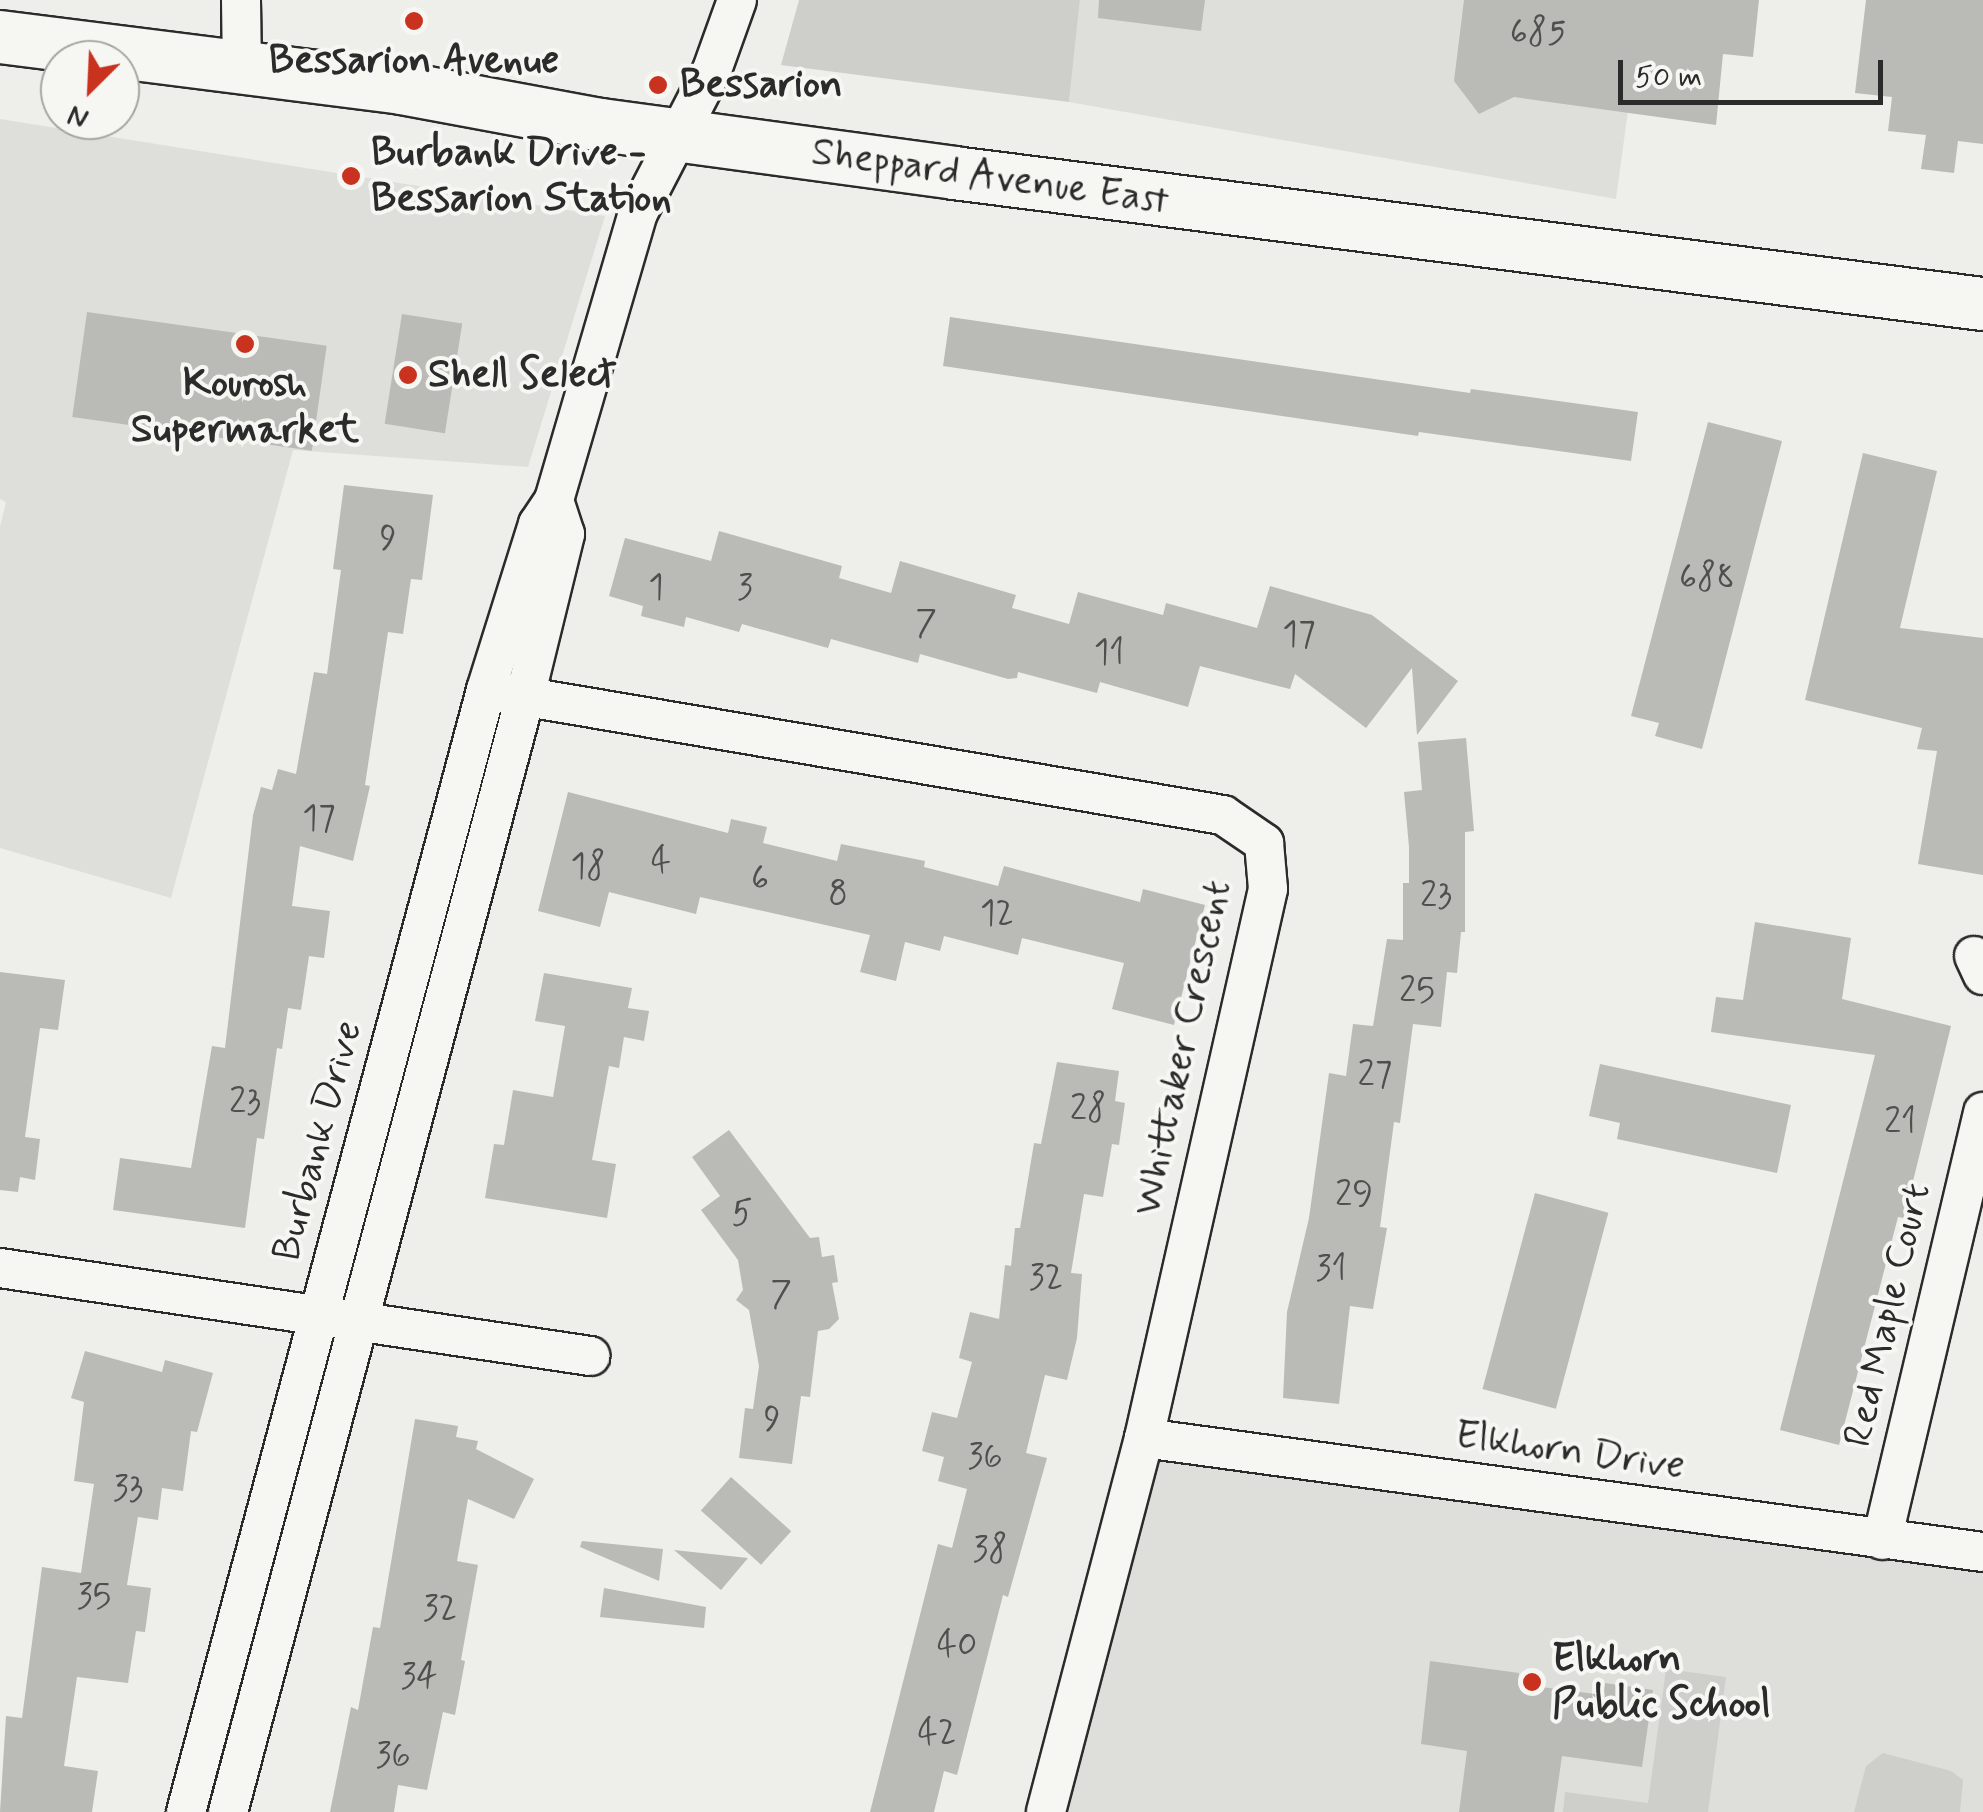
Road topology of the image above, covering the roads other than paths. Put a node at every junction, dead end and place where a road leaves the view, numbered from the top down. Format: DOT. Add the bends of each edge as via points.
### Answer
graph roads {
  1 [pos="242,0"];
  2 [pos="737,0"];
  3 [pos="0,38"];
  4 [pos="242,68"];
  5 [pos="676,136"];
  6 [pos="1983,304"];
  7 [pos="554,500"];
  8 [pos="486,690"];
  9 [pos="525,697"];
  10 [pos="1983,1112"];
  11 [pos="0,1268"];
  12 [pos="317,1317"];
  13 [pos="357,1323"];
  14 [pos="590,1356"];
  15 [pos="1144,1438"];
  16 [pos="1882,1540"];
  17 [pos="1983,1552"];
  18 [pos="186,1812"];
  19 [pos="228,1812"];
  20 [pos="1046,1812"];
  1 -- 4 [label="street"];
  2 -- 5 [label="street, Burbank Drive" via="712,70"];
  3 -- 4 [label="main road, Sheppard Avenue East"];
  4 -- 5 [label="main road, Sheppard Avenue East"];
  5 -- 6 [label="main road, Sheppard Avenue East"];
  5 -- 7 [label="street, Burbank Drive" via="638,214"];
  7 -- 8 [label="street, Burbank Drive" via="538,524"];
  7 -- 9 [label="street, Burbank Drive" via="565,534"];
  8 -- 9 [label="street, Whittaker Crescent"];
  8 -- 12 [label="street, Burbank Drive"];
  9 -- 13 [label="street, Burbank Drive"];
  9 -- 15 [label="street, Whittaker Crescent" via="1223,815 1264,843 1268,889"];
  10 -- 16 [label="street, Red Maple Court"];
  11 -- 12 [label="street"];
  12 -- 13 [label="street"];
  12 -- 18 [label="street, Burbank Drive"];
  13 -- 14 [label="street"];
  13 -- 19 [label="street, Burbank Drive"];
  15 -- 16 [label="street, Elkhorn Drive"];
  15 -- 20 [label="street, Whittaker Crescent"];
  16 -- 17 [label="street, Elkhorn Drive"];
}
